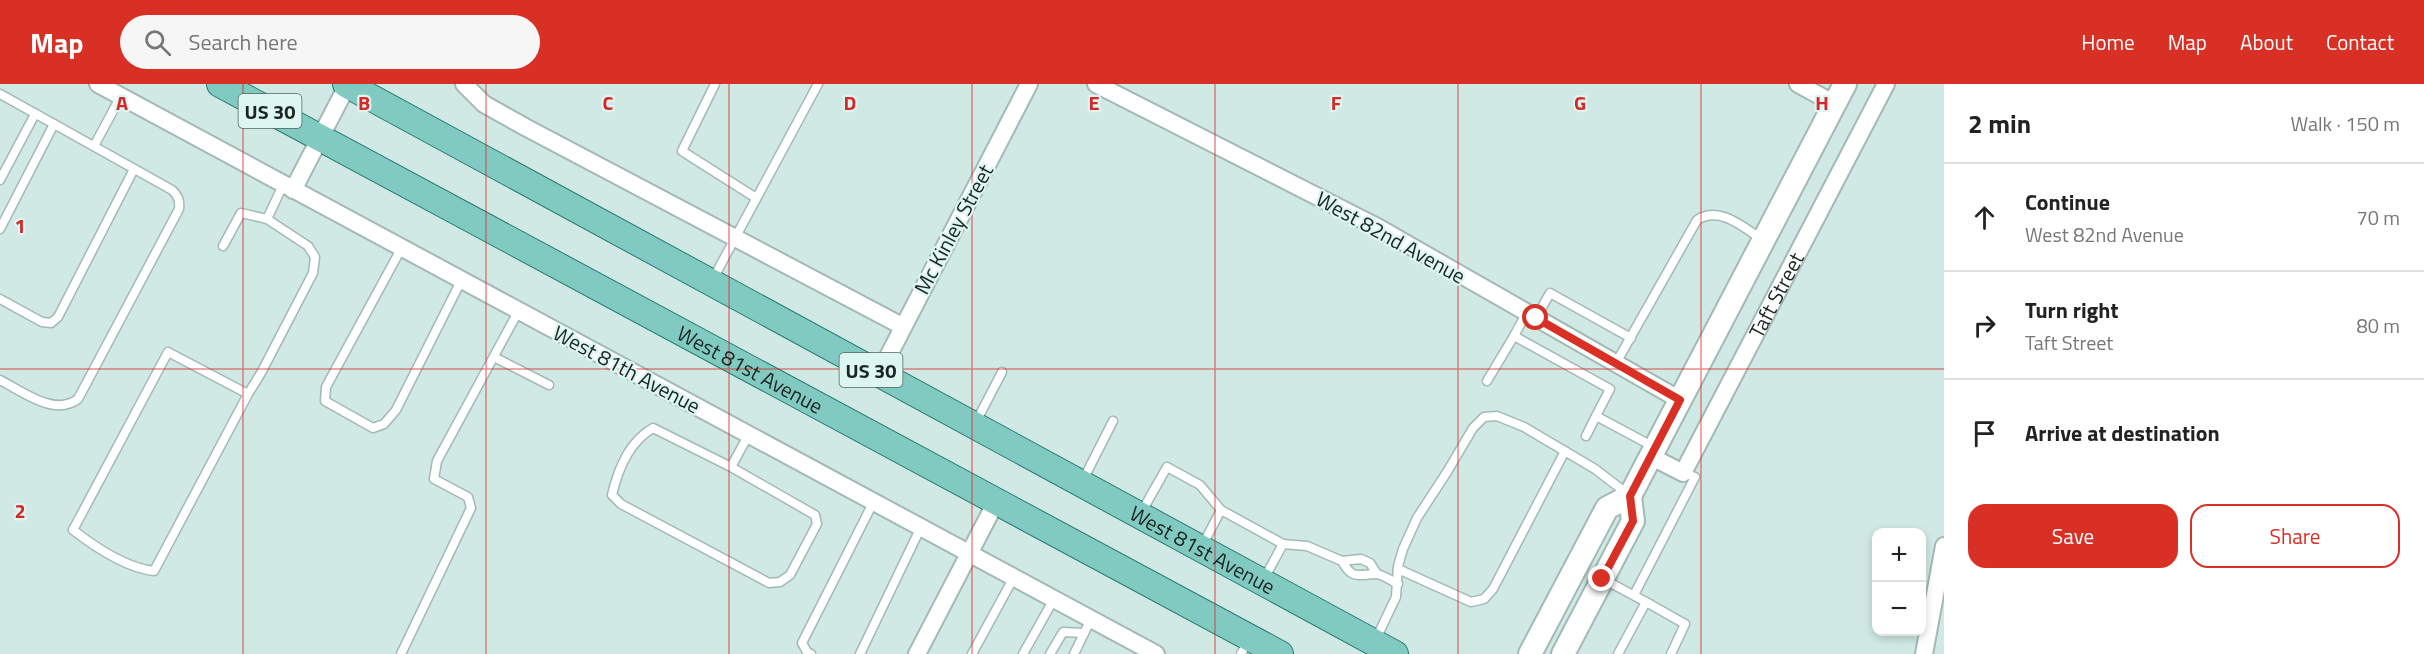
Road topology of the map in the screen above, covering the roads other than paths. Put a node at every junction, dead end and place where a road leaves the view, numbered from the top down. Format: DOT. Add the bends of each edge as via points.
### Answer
graph roads {
  1 [pos="98,84"];
  2 [pos="220,84"];
  3 [pos="347,84"];
  4 [pos="464,84"];
  5 [pos="715,84"];
  6 [pos="818,84"];
  7 [pos="1029,84"];
  8 [pos="1096,84"];
  9 [pos="1798,84"];
  10 [pos="1886,84"];
  11 [pos="0,94"];
  12 [pos="1840,94"];
  13 [pos="121,96"];
  14 [pos="35,114"];
  15 [pos="54,124"];
  16 [pos="320,138"];
  17 [pos="94,146"];
  18 [pos="134,169"];
  19 [pos="0,180"];
  20 [pos="288,187"];
  21 [pos="756,198"];
  22 [pos="267,219"];
  23 [pos="0,229"];
  24 [pos="735,238"];
  25 [pos="1763,240"];
  26 [pos="223,246"];
  27 [pos="401,249"];
  28 [pos="461,281"];
  29 [pos="712,283"];
  30 [pos="0,299"];
  31 [pos="518,312"];
  32 [pos="1532,315"];
  33 [pos="902,326"];
  34 [pos="1514,336"];
  35 [pos="1630,338"];
  36 [pos="494,357"];
  37 [pos="1616,363"];
  38 [pos="1002,372"];
  39 [pos="879,374"];
  40 [pos="0,380"];
  41 [pos="1487,381"];
  42 [pos="549,385"];
  43 [pos="248,394"];
  44 [pos="1680,400"];
  45 [pos="1596,416"];
  46 [pos="1113,421"];
  47 [pos="975,425"];
  48 [pos="749,434"];
  49 [pos="1586,436"];
  50 [pos="1562,450"];
  51 [pos="1652,452"];
  52 [pos="731,467"];
  53 [pos="1683,473"];
  54 [pos="1081,483"];
  55 [pos="1630,496"];
  56 [pos="874,501"];
  57 [pos="996,502"];
  58 [pos="1221,510"];
  59 [pos="1140,515"];
  60 [pos="921,526"];
  61 [pos="1283,544"];
  62 [pos="1944,546"];
  63 [pos="1201,548"];
  64 [pos="970,553"];
  65 [pos="1342,561"];
  66 [pos="1398,569"];
  67 [pos="1377,574"];
  68 [pos="1014,577"];
  69 [pos="1602,579"];
  70 [pos="1263,582"];
  71 [pos="1398,584"];
  72 [pos="1634,595"];
  73 [pos="1054,598"];
  74 [pos="1646,602"];
  75 [pos="1088,626"];
  76 [pos="1245,646"];
  77 [pos="1385,648"];
  78 [pos="401,654"];
  79 [pos="812,654"];
  80 [pos="860,654"];
  81 [pos="917,654"];
  82 [pos="972,654"];
  83 [pos="1023,654"];
  84 [pos="1050,654"];
  85 [pos="1074,654"];
  86 [pos="1156,654"];
  87 [pos="1280,654"];
  88 [pos="1530,654"];
  89 [pos="1563,654"];
  90 [pos="1618,654"];
  91 [pos="1671,654"];
  92 [pos="1924,654"];
  1 -- 13 [label="street, West 81th Avenue"];
  2 -- 16 [label="main road, West 81st Avenue / US 30"];
  3 -- 16 [label="street"];
  3 -- 29 [label="main road, West 81st Avenue / US 30"];
  4 -- 24 [label="street" via="484,104"];
  5 -- 21 [label="lane" via="682,151"];
  6 -- 21 [label="lane"];
  7 -- 33 [label="street, Mc Kinley Street"];
  8 -- 32 [label="street, West 82nd Avenue" via="1379,228"];
  9 -- 12 [label="street"];
  10 -- 53 [label="street, Taft Street"];
  11 -- 14 [label="lane"];
  12 -- 25 [label="main road, Taft Street"];
  13 -- 17 [label="lane"];
  13 -- 20 [label="street, West 81th Avenue"];
  14 -- 15 [label="lane"];
  14 -- 19 [label="lane"];
  15 -- 17 [label="lane"];
  15 -- 23 [label="lane"];
  16 -- 20 [label="street"];
  16 -- 57 [label="main road, West 81st Avenue / US 30"];
  17 -- 18 [label="lane"];
  18 -- 30 [label="lane" via="58,317 51,323 42,322"];
  18 -- 40 [label="lane" via="178,195 179,209 78,399 65,405 44,403"];
  20 -- 22 [label="lane"];
  20 -- 27 [label="street, West 81th Avenue"];
  21 -- 24 [label="lane"];
  22 -- 26 [label="lane" via="241,213"];
  22 -- 43 [label="lane" via="308,246 315,257 313,273"];
  24 -- 29 [label="lane"];
  24 -- 33 [label="street"];
  25 -- 35 [label="lane" via="1717,215 1697,220"];
  25 -- 44 [label="main road, Taft Street"];
  27 -- 28 [label="street, West 81th Avenue"];
  27 -- 28 [label="lane" via="326,387 325,401 373,428 396,410"];
  28 -- 31 [label="street, West 81th Avenue"];
  29 -- 39 [label="main road, West 81st Avenue / US 30"];
  31 -- 36 [label="lane"];
  31 -- 48 [label="street, West 81th Avenue"];
  32 -- 34 [label="lane"];
  32 -- 35 [label="lane" via="1550,293"];
  32 -- 37 [label="street, West 82nd Avenue"];
  33 -- 39 [label="street, Mc Kinley Street"];
  34 -- 41 [label="lane"];
  34 -- 45 [label="lane" via="1610,389"];
  35 -- 37 [label="lane"];
  36 -- 42 [label="lane"];
  36 -- 78 [label="lane" via="438,460 434,478 468,497 471,508"];
  37 -- 44 [label="street, West 82nd Avenue"];
  38 -- 47 [label="lane"];
  39 -- 47 [label="main road, West 81st Avenue / US 30"];
  43 -- 43 [label="lane" via="168,352 73,530 140,569 154,571"];
  44 -- 51 [label="main road, Taft Street"];
  45 -- 49 [label="lane"];
  45 -- 51 [label="lane"];
  46 -- 54 [label="lane"];
  47 -- 54 [label="main road, West 81st Avenue / US 30"];
  48 -- 52 [label="lane"];
  48 -- 56 [label="street, West 81th Avenue"];
  50 -- 55 [label="lane"];
  50 -- 66 [label="lane" via="1484,598 1471,602"];
  50 -- 66 [label="lane" via="1524,427 1497,416 1484,417 1473,428 1417,518 1402,549"];
  51 -- 53 [label="street"];
  51 -- 55 [label="main road, Taft Street"];
  52 -- 52 [label="lane" via="653,428 638,438 619,471 612,495 621,504 769,583 780,582 789,575 817,524 815,514"];
  53 -- 72 [label="lane" via="1695,477"];
  54 -- 59 [label="main road, West 81st Avenue / US 30"];
  55 -- 69 [label="main road, Taft Street" via="1633,521"];
  55 -- 88 [label="main road" via="1606,508"];
  56 -- 60 [label="street, West 81th Avenue"];
  56 -- 79 [label="lane" via="802,643"];
  57 -- 64 [label="street"];
  57 -- 76 [label="main road, West 81st Avenue / US 30"];
  58 -- 59 [label="lane" via="1200,485 1167,467"];
  58 -- 61 [label="lane"];
  58 -- 63 [label="lane"];
  59 -- 63 [label="main road, West 81st Avenue / US 30"];
  60 -- 64 [label="street, West 81th Avenue"];
  60 -- 80 [label="lane"];
  61 -- 65 [label="lane" via="1307,546"];
  61 -- 70 [label="lane"];
  62 -- 92 [label="street"];
  63 -- 70 [label="main road, West 81st Avenue / US 30"];
  64 -- 68 [label="street, West 81th Avenue"];
  64 -- 81 [label="street"];
  65 -- 67 [label="lane" via="1361,559 1370,563"];
  65 -- 67 [label="lane" via="1346,569 1361,577"];
  66 -- 71 [label="lane"];
  67 -- 71 [label="lane"];
  68 -- 73 [label="street, West 81th Avenue"];
  68 -- 82 [label="lane"];
  69 -- 72 [label="lane"];
  69 -- 89 [label="main road, Taft Street"];
  70 -- 77 [label="main road, West 81st Avenue / US 30"];
  71 -- 77 [label="lane"];
  72 -- 74 [label="lane"];
  73 -- 75 [label="street, West 81th Avenue"];
  73 -- 83 [label="lane"];
  74 -- 90 [label="lane"];
  74 -- 91 [label="lane" via="1684,624"];
  75 -- 84 [label="lane" via="1063,632"];
  75 -- 85 [label="lane"];
  75 -- 86 [label="street, West 81th Avenue"];
  76 -- 87 [label="main road, West 81st Avenue / US 30"];
}
